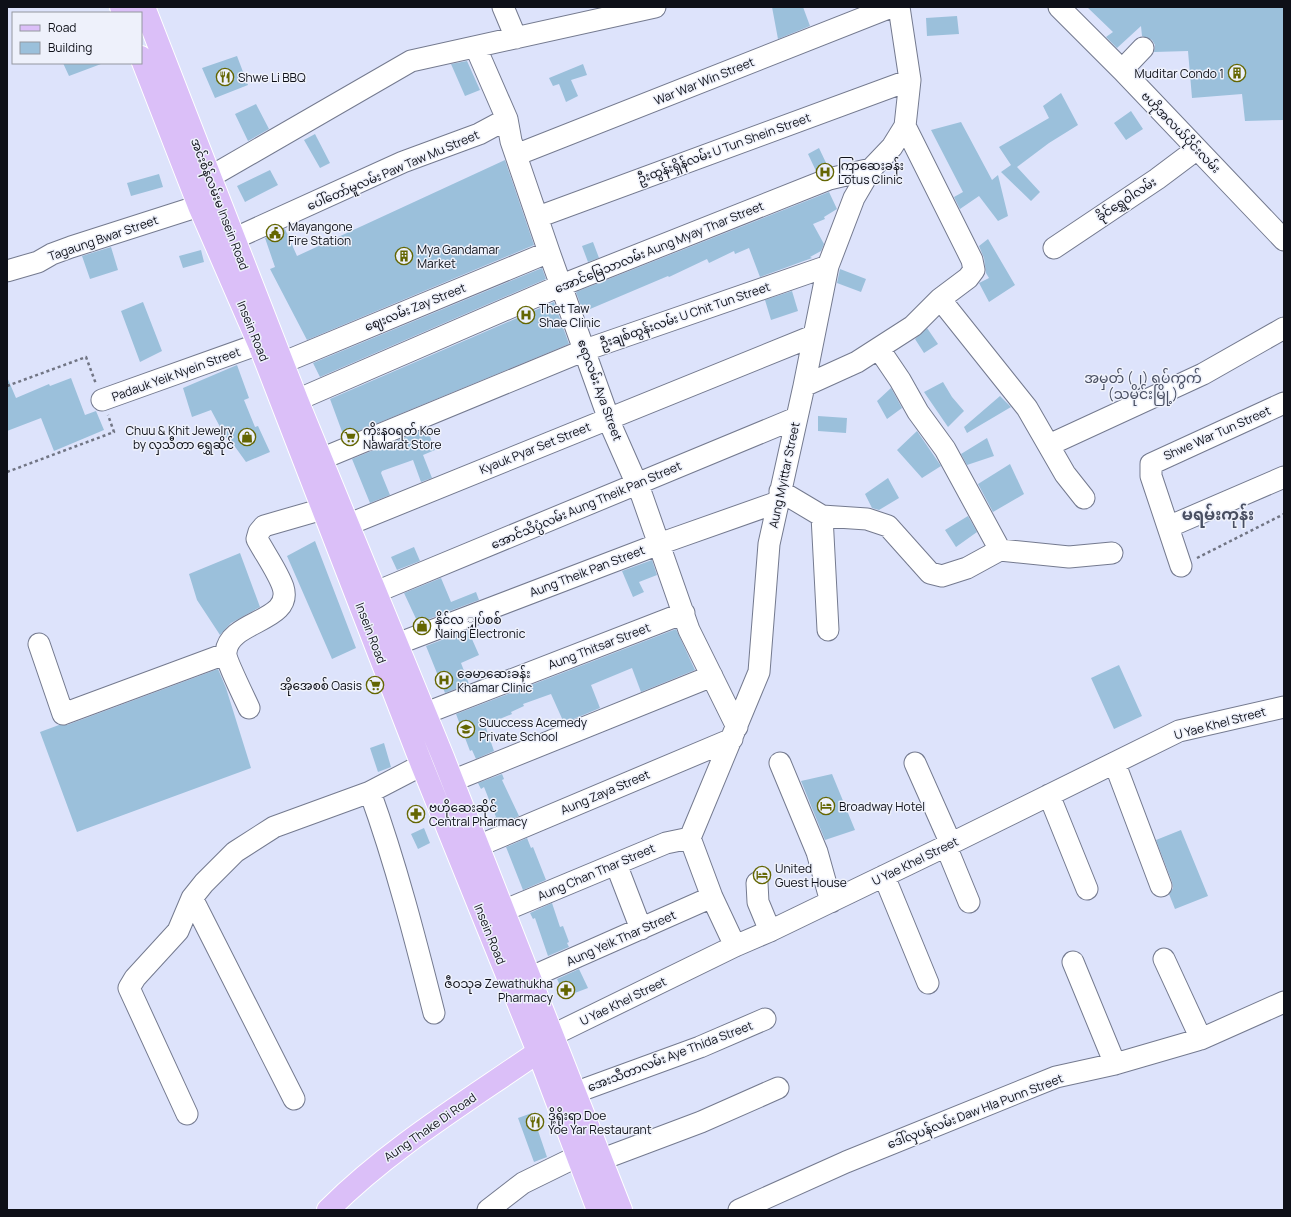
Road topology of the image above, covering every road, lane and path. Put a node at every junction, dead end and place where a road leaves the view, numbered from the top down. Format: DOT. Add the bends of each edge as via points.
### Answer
graph roads {
  1 [pos="144,7"];
  2 [pos="503,7"];
  3 [pos="655,7"];
  4 [pos="891,7"];
  5 [pos="900,7"];
  6 [pos="1059,7"];
  7 [pos="516,38"];
  8 [pos="476,48"];
  9 [pos="1143,48"];
  10 [pos="142,60"];
  11 [pos="1122,70"];
  12 [pos="910,80"];
  13 [pos="507,119"];
  14 [pos="905,126"];
  15 [pos="1197,148"];
  16 [pos="516,155"];
  17 [pos="870,169"];
  18 [pos="210,177"];
  19 [pos="199,206"];
  20 [pos="538,217"];
  21 [pos="1284,240"];
  22 [pos="226,242"];
  23 [pos="1054,248"];
  24 [pos="549,252"];
  25 [pos="828,266"];
  26 [pos="7,270"];
  27 [pos="562,285"];
  28 [pos="940,299"];
  29 [pos="1284,328"];
  30 [pos="813,336"];
  31 [pos="266,341"];
  32 [pos="880,349"];
  33 [pos="585,350"];
  34 [pos="282,363"];
  35 [pos="7,386"];
  36 [pos="804,386"];
  37 [pos="102,400"];
  38 [pos="297,400"];
  39 [pos="1284,403"];
  40 [pos="609,418"];
  41 [pos="796,418"];
  42 [pos="114,432"];
  43 [pos="1049,445"];
  44 [pos="321,459"];
  45 [pos="7,472"];
  46 [pos="1284,477"];
  47 [pos="637,483"];
  48 [pos="779,497"];
  49 [pos="1084,498"];
  50 [pos="323,509"];
  51 [pos="1284,514"];
  52 [pos="822,516"];
  53 [pos="347,525"];
  54 [pos="1168,527"];
  55 [pos="659,544"];
  56 [pos="1000,550"];
  57 [pos="1112,553"];
  58 [pos="1181,566"];
  59 [pos="376,592"];
  60 [pos="684,613"];
  61 [pos="828,630"];
  62 [pos="39,644"];
  63 [pos="397,644"];
  64 [pos="225,654"];
  65 [pos="712,676"];
  66 [pos="249,708"];
  67 [pos="1283,710"];
  68 [pos="415,718"];
  69 [pos="734,733"];
  70 [pos="443,757"];
  71 [pos="915,762"];
  72 [pos="780,763"];
  73 [pos="1115,764"];
  74 [pos="422,765"];
  75 [pos="452,781"];
  76 [pos="370,792"];
  77 [pos="1049,795"];
  78 [pos="690,838"];
  79 [pos="948,845"];
  80 [pos="478,846"];
  81 [pos="616,864"];
  82 [pos="884,876"];
  83 [pos="756,883"];
  84 [pos="1161,886"];
  85 [pos="1087,889"];
  86 [pos="712,897"];
  87 [pos="192,898"];
  88 [pos="831,902"];
  89 [pos="969,902"];
  90 [pos="503,911"];
  91 [pos="641,929"];
  92 [pos="770,931"];
  93 [pos="735,946"];
  94 [pos="1164,959"];
  95 [pos="1073,962"];
  96 [pos="529,978"];
  97 [pos="928,983"];
  98 [pos="1283,1007"];
  99 [pos="434,1013"];
  100 [pos="765,1019"];
  101 [pos="553,1035"];
  102 [pos="1201,1039"];
  103 [pos="538,1052"];
  104 [pos="1116,1064"];
  105 [pos="778,1088"];
  106 [pos="574,1093"];
  107 [pos="294,1099"];
  108 [pos="187,1114"];
  109 [pos="578,1156"];
  110 [pos="600,1160"];
  111 [pos="328,1210"];
  112 [pos="488,1210"];
  113 [pos="598,1210"];
  114 [pos="621,1210"];
  115 [pos="739,1210"];
  1 -- 18 [label="main road, အင်းစိန်လမ်းမ Insein Road"];
  2 -- 7 [label="street"];
  3 -- 7 [label="street"];
  4 -- 16 [label="street, War War Win Street"];
  5 -- 12 [label="street, Aung Myittar Street"];
  6 -- 11 [label="street, ဗဟိုအလယ်ပိုင်းလမ်း"];
  7 -- 8 [label="street"];
  8 -- 13 [label="street, ဧရာလမ်း Aya Street"];
  8 -- 18 [label="street" via="411,61"];
  9 -- 11 [label="street"];
  10 -- 19 [label="main road"];
  11 -- 15 [label="street, ဗဟိုအလယ်ပိုင်းလမ်း"];
  12 -- 14 [label="street, Aung Myittar Street"];
  12 -- 20 [label="street, ဦးထွန်းရှိန်လမ်း U Tun Shein Street"];
  13 -- 16 [label="street, ဧရာလမ်း Aya Street"];
  13 -- 22 [label="street, ပေါ်တော်မူလမ်း Paw Taw Mu Street" via="479,134 403,162"];
  14 -- 17 [label="street, Aung Myittar Street" via="892,147"];
  14 -- 28 [label="street" via="973,265 974,270 968,278"];
  15 -- 21 [label="street, ဗဟိုအလယ်ပိုင်းလမ်း"];
  15 -- 23 [label="street, ခိုင်ရွှေဝါလမ်း" via="1157,179"];
  16 -- 20 [label="street, ဧရာလမ်း Aya Street"];
  17 -- 25 [label="street, Aung Myittar Street" via="854,198"];
  17 -- 27 [label="street, အောင်မြေသာလမ်း Aung Myay Thar Street" via="829,179"];
  18 -- 22 [label="main road, အင်းစိန်လမ်းမ Insein Road"];
  19 -- 22 [label="main road"];
  19 -- 26 [label="street, Tagaung Bwar Street" via="71,247 38,262"];
  20 -- 24 [label="street, ဧရာလမ်း Aya Street"];
  22 -- 31 [label="main road, အင်းစိန်လမ်းမ Insein Road"];
  24 -- 27 [label="street, ဧရာလမ်း Aya Street"];
  24 -- 34 [label="street, ဈေးလမ်း Zay Street"];
  25 -- 30 [label="street, Aung Myittar Street"];
  25 -- 33 [label="street, ဦးချစ်ထွန်းလမ်း U Chit Tun Street"];
  27 -- 33 [label="street, ဧရာလမ်း Aya Street"];
  27 -- 38 [label="street, အောင်မြေသာလမ်း Aung Myay Thar Street"];
  28 -- 32 [label="street" via="913,326"];
  28 -- 43 [label="street" via="1027,408"];
  29 -- 43 [label="street" via="1202,374"];
  30 -- 36 [label="street, Aung Myittar Street"];
  30 -- 40 [label="street, Kyauk Pyar Set Street"];
  31 -- 34 [label="main road, အင်းစိန်လမ်းမ Insein Road"];
  31 -- 37 [label="street, Padauk Yeik Nyein Street"];
  31 -- 50 [label="main road, Insein Road"];
  32 -- 36 [label="street"];
  32 -- 56 [label="street" via="918,412 945,449"];
  33 -- 40 [label="street, ဧရာလမ်း Aya Street"];
  33 -- 44 [label="street, ဦးချစ်ထွန်းလမ်း U Chit Tun Street"];
  34 -- 38 [label="main road, အင်းစိန်လမ်းမ Insein Road"];
  35 -- 37 [label="path" via="86,357"];
  36 -- 41 [label="street, Aung Myittar Street"];
  38 -- 44 [label="main road, Insein Road"];
  39 -- 54 [label="street, Shwe War Tun Street" via="1151,464 1151,476"];
  40 -- 47 [label="street, ဧရာလမ်း Aya Street"];
  40 -- 53 [label="street, Kyauk Pyar Set Street"];
  41 -- 47 [label="street, အောင်သိပ္ပံလမ်း Aung Theik Pan Street"];
  41 -- 48 [label="street, Aung Myittar Street"];
  42 -- 45 [label="path"];
  43 -- 49 [label="street" via="1065,474"];
  44 -- 53 [label="main road, Insein Road"];
  46 -- 54 [label="street"];
  47 -- 55 [label="street, ဧရာလမ်း Aya Street"];
  47 -- 59 [label="street, အောင်သိပ္ပံလမ်း Aung Theik Pan Street"];
  48 -- 52 [label="street"];
  48 -- 55 [label="street, Aung Theik Pan Street"];
  48 -- 69 [label="street, Aung Myittar Street" via="769,544 759,672"];
  50 -- 64 [label="street" via="264,526 259,532 257,539 284,588 284,601 276,612 235,634"];
  50 -- 68 [label="main road, Insein Road"];
  51 -- 58 [label="path"];
  52 -- 56 [label="street" via="867,518 888,526 930,573 942,576 967,568"];
  52 -- 61 [label="street"];
  53 -- 59 [label="main road, Insein Road"];
  54 -- 58 [label="street"];
  55 -- 60 [label="street, ဧရာလမ်း Aya Street"];
  55 -- 63 [label="street, Aung Theik Pan Street"];
  56 -- 57 [label="street" via="1069,557"];
  59 -- 63 [label="main road, Insein Road"];
  60 -- 65 [label="street, ဧရာလမ်း Aya Street" via="689,630"];
  60 -- 68 [label="street, Aung Thitsar Street"];
  62 -- 64 [label="street" via="63,714"];
  63 -- 68 [label="main road, Insein Road"];
  64 -- 66 [label="street"];
  65 -- 69 [label="street, ဧရာလမ်း Aya Street"];
  65 -- 75 [label="street"];
  67 -- 73 [label="street, U Yae Khel Street" via="1179,731"];
  68 -- 70 [label="main road, Insein Road"];
  68 -- 74 [label="main road, Insein Road"];
  69 -- 78 [label="street, Aung Myittar Street"];
  69 -- 80 [label="street, Aung Zaya Street"];
  70 -- 74 [label="street"];
  70 -- 75 [label="main road, Insein Road"];
  71 -- 79 [label="street"];
  72 -- 88 [label="street" via="817,852"];
  73 -- 77 [label="street, U Yae Khel Street"];
  73 -- 84 [label="street"];
  74 -- 76 [label="street"];
  74 -- 103 [label="main road, Insein Road"];
  75 -- 80 [label="main road, Insein Road"];
  76 -- 87 [label="street" via="274,827 235,852"];
  76 -- 99 [label="street" via="389,843 408,908"];
  77 -- 79 [label="street, U Yae Khel Street"];
  77 -- 85 [label="street"];
  78 -- 81 [label="street, Aung Chan Thar Street" via="666,843"];
  78 -- 86 [label="street"];
  79 -- 82 [label="street, U Yae Khel Street"];
  79 -- 89 [label="street"];
  80 -- 90 [label="main road, Insein Road"];
  81 -- 90 [label="street, Aung Chan Thar Street"];
  81 -- 91 [label="street"];
  82 -- 88 [label="street, U Yae Khel Street"];
  82 -- 97 [label="street"];
  83 -- 92 [label="street" via="758,902"];
  86 -- 91 [label="street, Aung Yeik Thar Street"];
  86 -- 93 [label="street"];
  87 -- 107 [label="street"];
  87 -- 108 [label="street" via="178,931 129,988"];
  88 -- 92 [label="street, U Yae Khel Street"];
  90 -- 96 [label="main road, Insein Road"];
  91 -- 96 [label="street, Aung Yeik Thar Street"];
  92 -- 93 [label="street, U Yae Khel Street"];
  93 -- 101 [label="street, U Yae Khel Street"];
  94 -- 102 [label="street"];
  95 -- 104 [label="street"];
  96 -- 101 [label="main road, Insein Road"];
  98 -- 102 [label="street, ဒေါ်လှပန်လမ်း Daw Hla Punn Street"];
  100 -- 106 [label="street, အေးသီတာလမ်း Aye Thida Street" via="700,1047"];
  101 -- 103 [label="street"];
  101 -- 106 [label="main road, Insein Road"];
  102 -- 104 [label="street, ဒေါ်လှပန်လမ်း Daw Hla Punn Street"];
  103 -- 109 [label="main road, Insein Road"];
  103 -- 111 [label="main road, Aung Thake Di Road" via="400,1147 369,1171"];
  104 -- 115 [label="street, ဒေါ်လှပန်လမ်း Daw Hla Punn Street" via="1056,1077 846,1162"];
  105 -- 110 [label="street" via="701,1122"];
  106 -- 110 [label="main road, Insein Road"];
  109 -- 112 [label="street" via="523,1183"];
  109 -- 113 [label="main road, Insein Road"];
  110 -- 114 [label="main road, Insein Road"];
}
